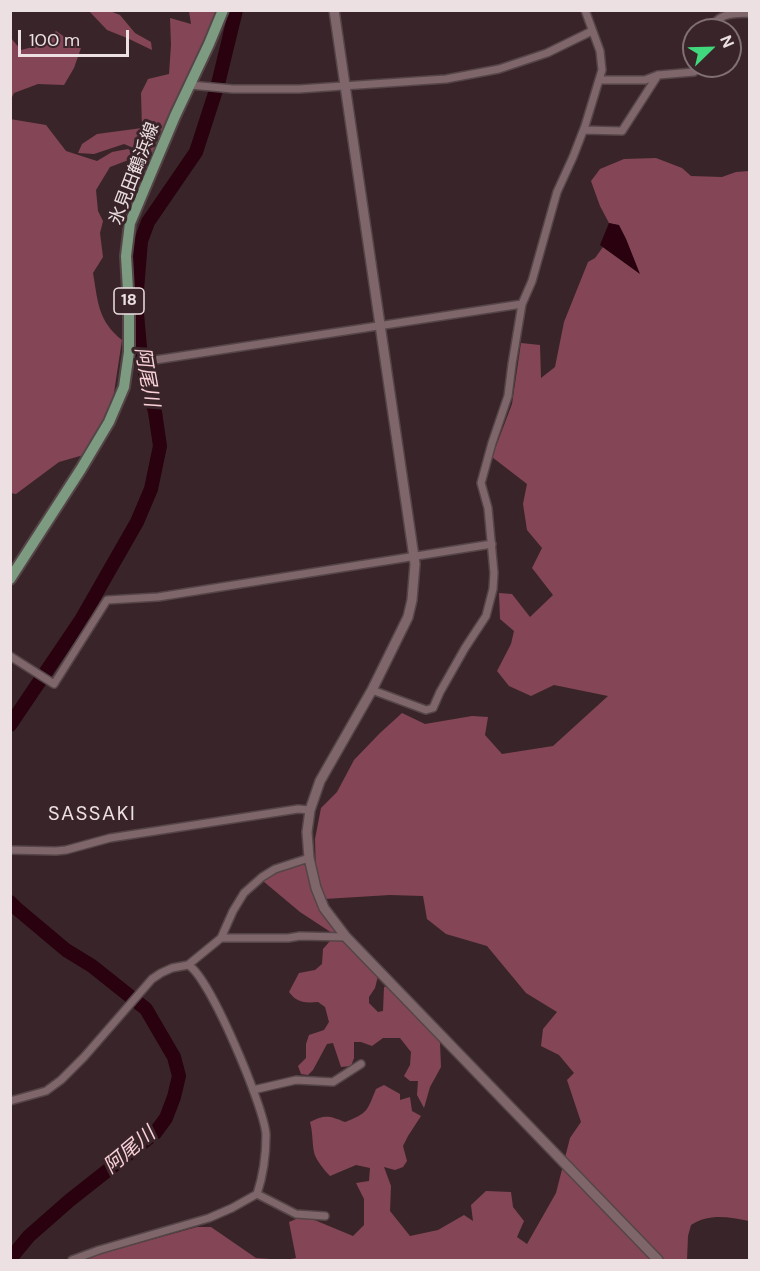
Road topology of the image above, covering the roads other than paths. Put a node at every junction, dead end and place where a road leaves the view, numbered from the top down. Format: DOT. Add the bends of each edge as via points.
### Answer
graph roads {
  1 [pos="223,10"];
  2 [pos="334,10"];
  3 [pos="585,10"];
  4 [pos="750,14"];
  5 [pos="719,18"];
  6 [pos="592,31"];
  7 [pos="682,73"];
  8 [pos="658,75"];
  9 [pos="599,80"];
  10 [pos="190,85"];
  11 [pos="346,87"];
  12 [pos="584,130"];
  13 [pos="522,304"];
  14 [pos="380,326"];
  15 [pos="155,360"];
  16 [pos="492,544"];
  17 [pos="415,556"];
  18 [pos="10,579"];
  19 [pos="10,656"];
  20 [pos="372,690"];
  21 [pos="310,810"];
  22 [pos="12,850"];
  23 [pos="309,858"];
  24 [pos="346,937"];
  25 [pos="220,938"];
  26 [pos="188,965"];
  27 [pos="361,1064"];
  28 [pos="253,1090"];
  29 [pos="10,1101"];
  30 [pos="257,1194"];
  31 [pos="325,1216"];
  32 [pos="72,1260"];
  33 [pos="658,1260"];
  1 -- 10 [label="main road, 氷見田鶴浜線 / 18"];
  2 -- 11 [label="street"];
  3 -- 6 [label="street"];
  4 -- 5 [label="street"];
  6 -- 9 [label="street" via="600,51"];
  6 -- 11 [label="street" via="547,53 499,69 446,79"];
  7 -- 8 [label="street"];
  8 -- 9 [label="street" via="645,80"];
  8 -- 12 [label="street" via="622,131"];
  9 -- 12 [label="street"];
  10 -- 11 [label="street" via="225,89"];
  10 -- 18 [label="main road, 氷見田鶴浜線 / 18" via="130,223 126,256 129,352 124,387 109,422"];
  11 -- 14 [label="street"];
  12 -- 13 [label="street" via="557,192"];
  13 -- 14 [label="street"];
  13 -- 16 [label="street" via="508,396 482,483"];
  14 -- 15 [label="street"];
  14 -- 17 [label="street"];
  16 -- 17 [label="street"];
  16 -- 20 [label="street" via="494,573 486,616 433,708 426,710"];
  17 -- 19 [label="street" via="158,597 107,600 54,684"];
  17 -- 20 [label="street" via="408,617"];
  20 -- 21 [label="street" via="320,781"];
  21 -- 22 [label="street" via="110,838 66,850"];
  21 -- 23 [label="street"];
  23 -- 24 [label="street" via="324,908"];
  23 -- 25 [label="street" via="275,869 244,893"];
  24 -- 25 [label="street"];
  24 -- 33 [label="street"];
  25 -- 26 [label="street"];
  26 -- 28 [label="street" via="211,994"];
  26 -- 29 [label="street" via="161,973 146,985 61,1080 46,1091"];
  27 -- 28 [label="street" via="333,1082 296,1080"];
  28 -- 30 [label="street" via="266,1134 265,1169"];
  30 -- 31 [label="street" via="296,1214"];
  30 -- 32 [label="street" via="209,1218"];
}
